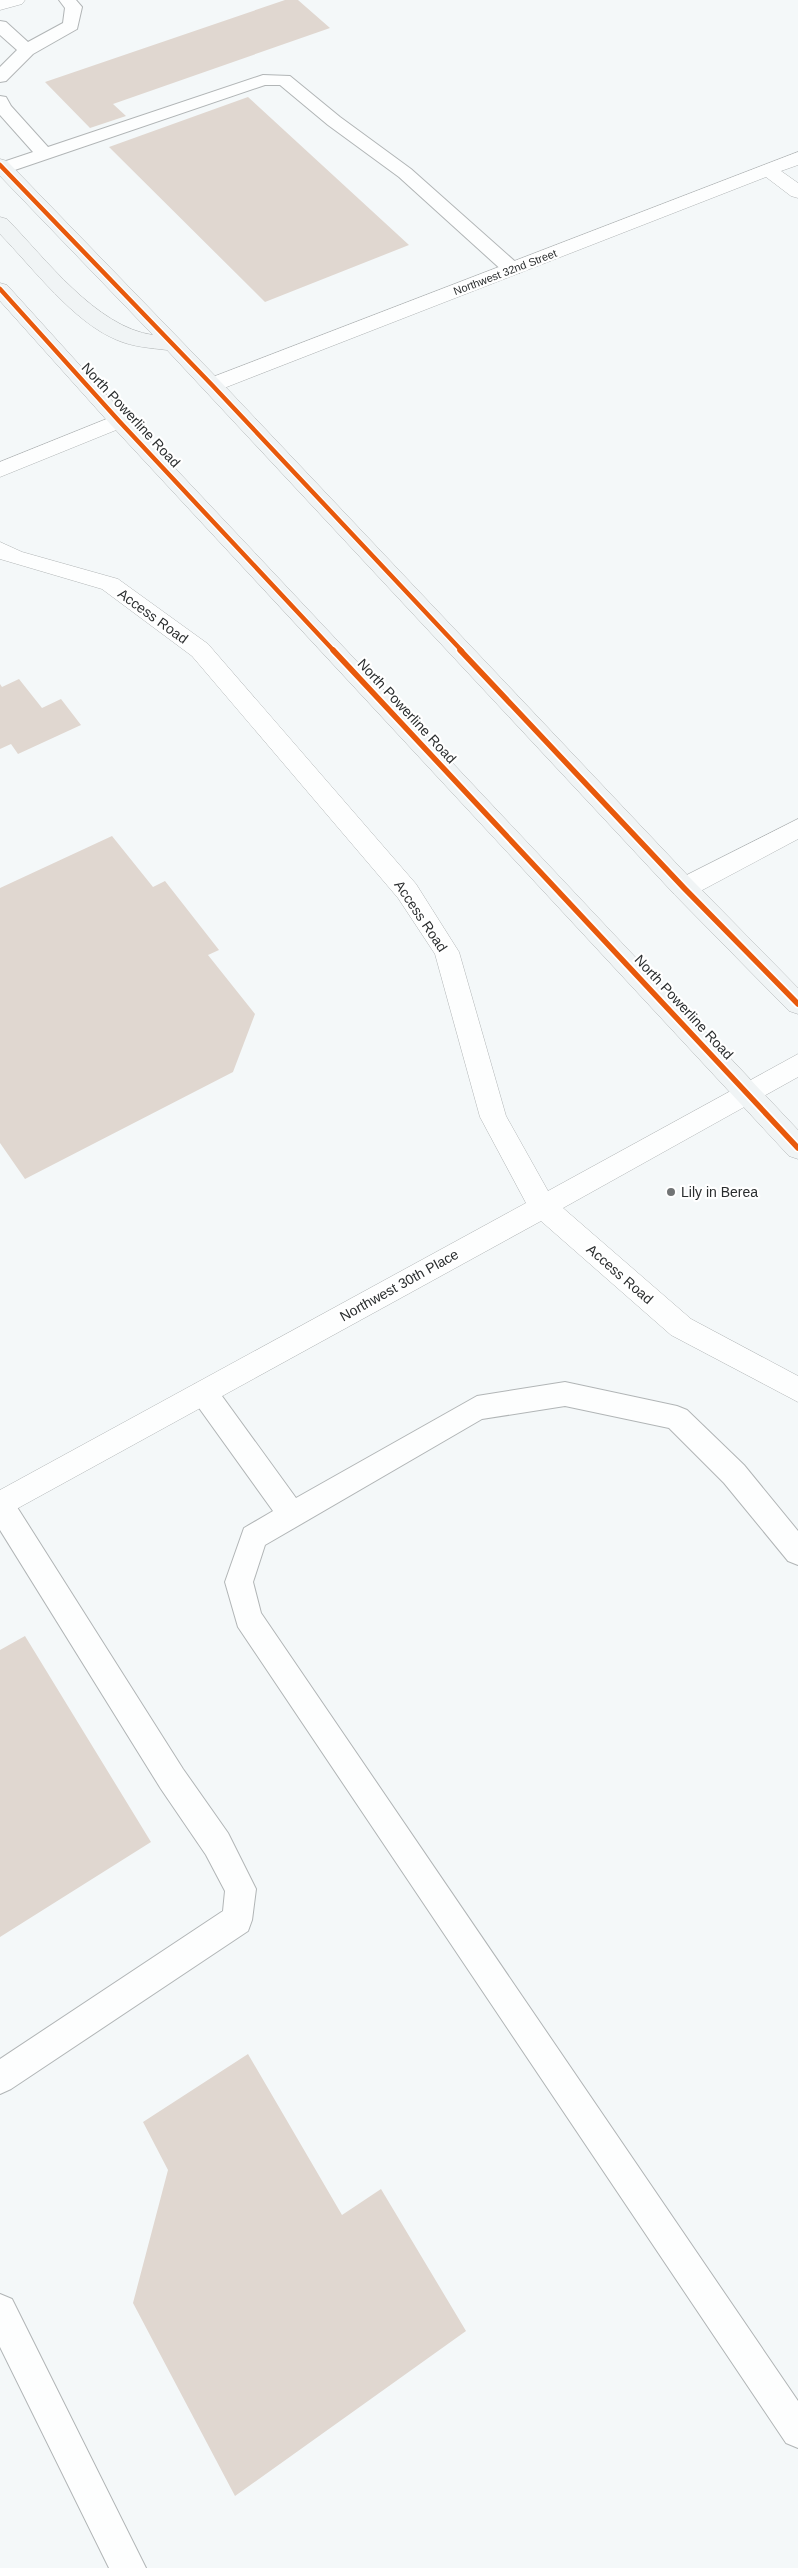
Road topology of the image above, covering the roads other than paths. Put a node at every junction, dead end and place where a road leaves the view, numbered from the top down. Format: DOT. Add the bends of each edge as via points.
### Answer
graph roads {
  1 [pos="16,0"];
  2 [pos="67,0"];
  3 [pos="0,5"];
  4 [pos="0,26"];
  5 [pos="27,50"];
  6 [pos="0,77"];
  7 [pos="0,101"];
  8 [pos="45,154"];
  9 [pos="798,158"];
  10 [pos="2,166"];
  11 [pos="768,170"];
  12 [pos="798,192"];
  13 [pos="0,223"];
  14 [pos="512,269"];
  15 [pos="0,289"];
  16 [pos="174,345"];
  17 [pos="212,385"];
  18 [pos="119,421"];
  19 [pos="0,470"];
  20 [pos="0,549"];
  21 [pos="798,828"];
  22 [pos="684,888"];
  23 [pos="798,1004"];
  24 [pos="798,1064"];
  25 [pos="748,1094"];
  26 [pos="798,1148"];
  27 [pos="542,1206"];
  28 [pos="798,1390"];
  29 [pos="204,1393"];
  30 [pos="0,1505"];
  31 [pos="292,1516"];
  32 [pos="798,1552"];
  33 [pos="0,2078"];
  34 [pos="0,2311"];
  35 [pos="798,2431"];
  36 [pos="128,2568"];
  1 -- 3 [label="street"];
  2 -- 5 [label="lane" via="74,7 71,25"];
  4 -- 5 [label="lane"];
  5 -- 6 [label="lane"];
  7 -- 8 [label="lane" via="2,108"];
  8 -- 10 [label="lane"];
  8 -- 14 [label="lane" via="263,80 284,80 405,173"];
  9 -- 11 [label="street, Northwest 32nd Street"];
  10 -- 16 [label="main road"];
  11 -- 12 [label="street"];
  11 -- 14 [label="street, Northwest 32nd Street"];
  13 -- 16 [label="main road" via="105,324 125,336"];
  14 -- 17 [label="street, Northwest 32nd Street"];
  15 -- 18 [label="main road, North Powerline Road"];
  16 -- 17 [label="main road"];
  17 -- 22 [label="main road"];
  18 -- 19 [label="street"];
  18 -- 25 [label="main road, North Powerline Road"];
  20 -- 27 [label="street, Access Road" via="14,557 110,584 200,650 407,891 447,952 493,1117"];
  21 -- 22 [label="street"];
  22 -- 23 [label="main road"];
  24 -- 25 [label="street, Northwest 30th Place"];
  25 -- 26 [label="main road, North Powerline Road"];
  25 -- 27 [label="street, Northwest 30th Place"];
  27 -- 28 [label="street, Access Road" via="681,1327"];
  27 -- 29 [label="street, Northwest 30th Place"];
  29 -- 30 [label="street, Northwest 30th Place"];
  29 -- 31 [label="lane"];
  30 -- 33 [label="lane" via="172,1779 217,1844 241,1889 238,1920"];
  31 -- 32 [label="lane" via="477,1408 565,1394 676,1418 734,1474"];
  31 -- 35 [label="lane" via="254,1537 239,1582 248,1618"];
  34 -- 36 [label="lane"];
}
